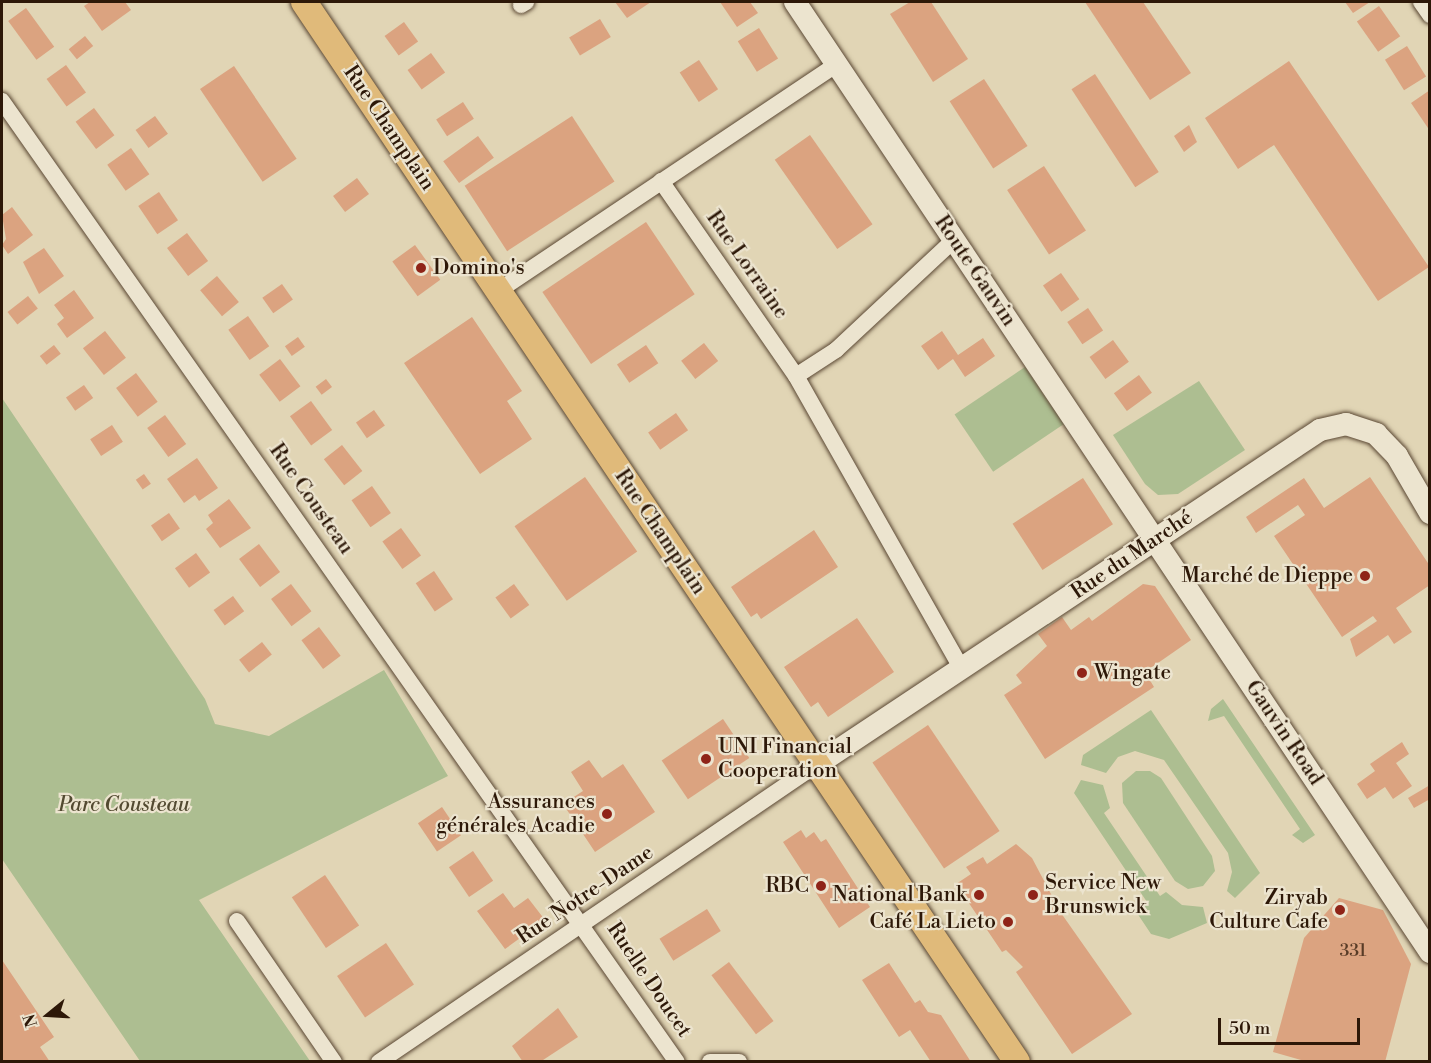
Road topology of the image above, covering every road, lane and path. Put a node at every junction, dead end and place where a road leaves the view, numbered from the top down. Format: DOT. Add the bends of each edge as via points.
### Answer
graph roads {
  1 [pos="304,2"];
  2 [pos="795,2"];
  3 [pos="1421,2"];
  4 [pos="1430,15"];
  5 [pos="837,63"];
  6 [pos="2,101"];
  7 [pos="661,181"];
  8 [pos="954,240"];
  9 [pos="498,291"];
  10 [pos="796,376"];
  11 [pos="1430,513"];
  12 [pos="1155,540"];
  13 [pos="962,669"];
  14 [pos="816,765"];
  15 [pos="237,921"];
  16 [pos="583,923"];
  17 [pos="1421,930"];
  18 [pos="1430,952"];
  19 [pos="334,1062"];
  20 [pos="380,1062"];
  21 [pos="677,1062"];
  22 [pos="710,1062"];
  23 [pos="739,1062"];
  24 [pos="1017,1062"];
  1 -- 9 [label="main road, Rue Champlain"];
  2 -- 5 [label="street, Route Gauvin"];
  3 -- 4 [label="street"];
  5 -- 7 [label="street"];
  5 -- 8 [label="street, Route Gauvin"];
  6 -- 16 [label="street, Rue Cousteau"];
  7 -- 9 [label="street"];
  7 -- 10 [label="street, Rue Lorraine"];
  8 -- 10 [label="street" via="836,350"];
  8 -- 12 [label="street, Route Gauvin"];
  9 -- 14 [label="main road, Rue Champlain"];
  10 -- 13 [label="street, Rue Lorraine"];
  11 -- 12 [label="street, Rue du Marché" via="1397,456 1376,434 1346,424 1320,430"];
  12 -- 13 [label="street, Rue du Marché"];
  12 -- 17 [label="street, Gauvin Road"];
  13 -- 14 [label="street, Rue du Marché"];
  14 -- 16 [label="street, Rue Notre-Dame"];
  14 -- 24 [label="main road, Rue Champlain"];
  15 -- 19 [label="street"];
  16 -- 20 [label="street, Rue Notre-Dame"];
  16 -- 21 [label="street, Ruelle Doucet"];
  17 -- 18 [label="street, Gauvin Road"];
  22 -- 23 [label="street"];
}
